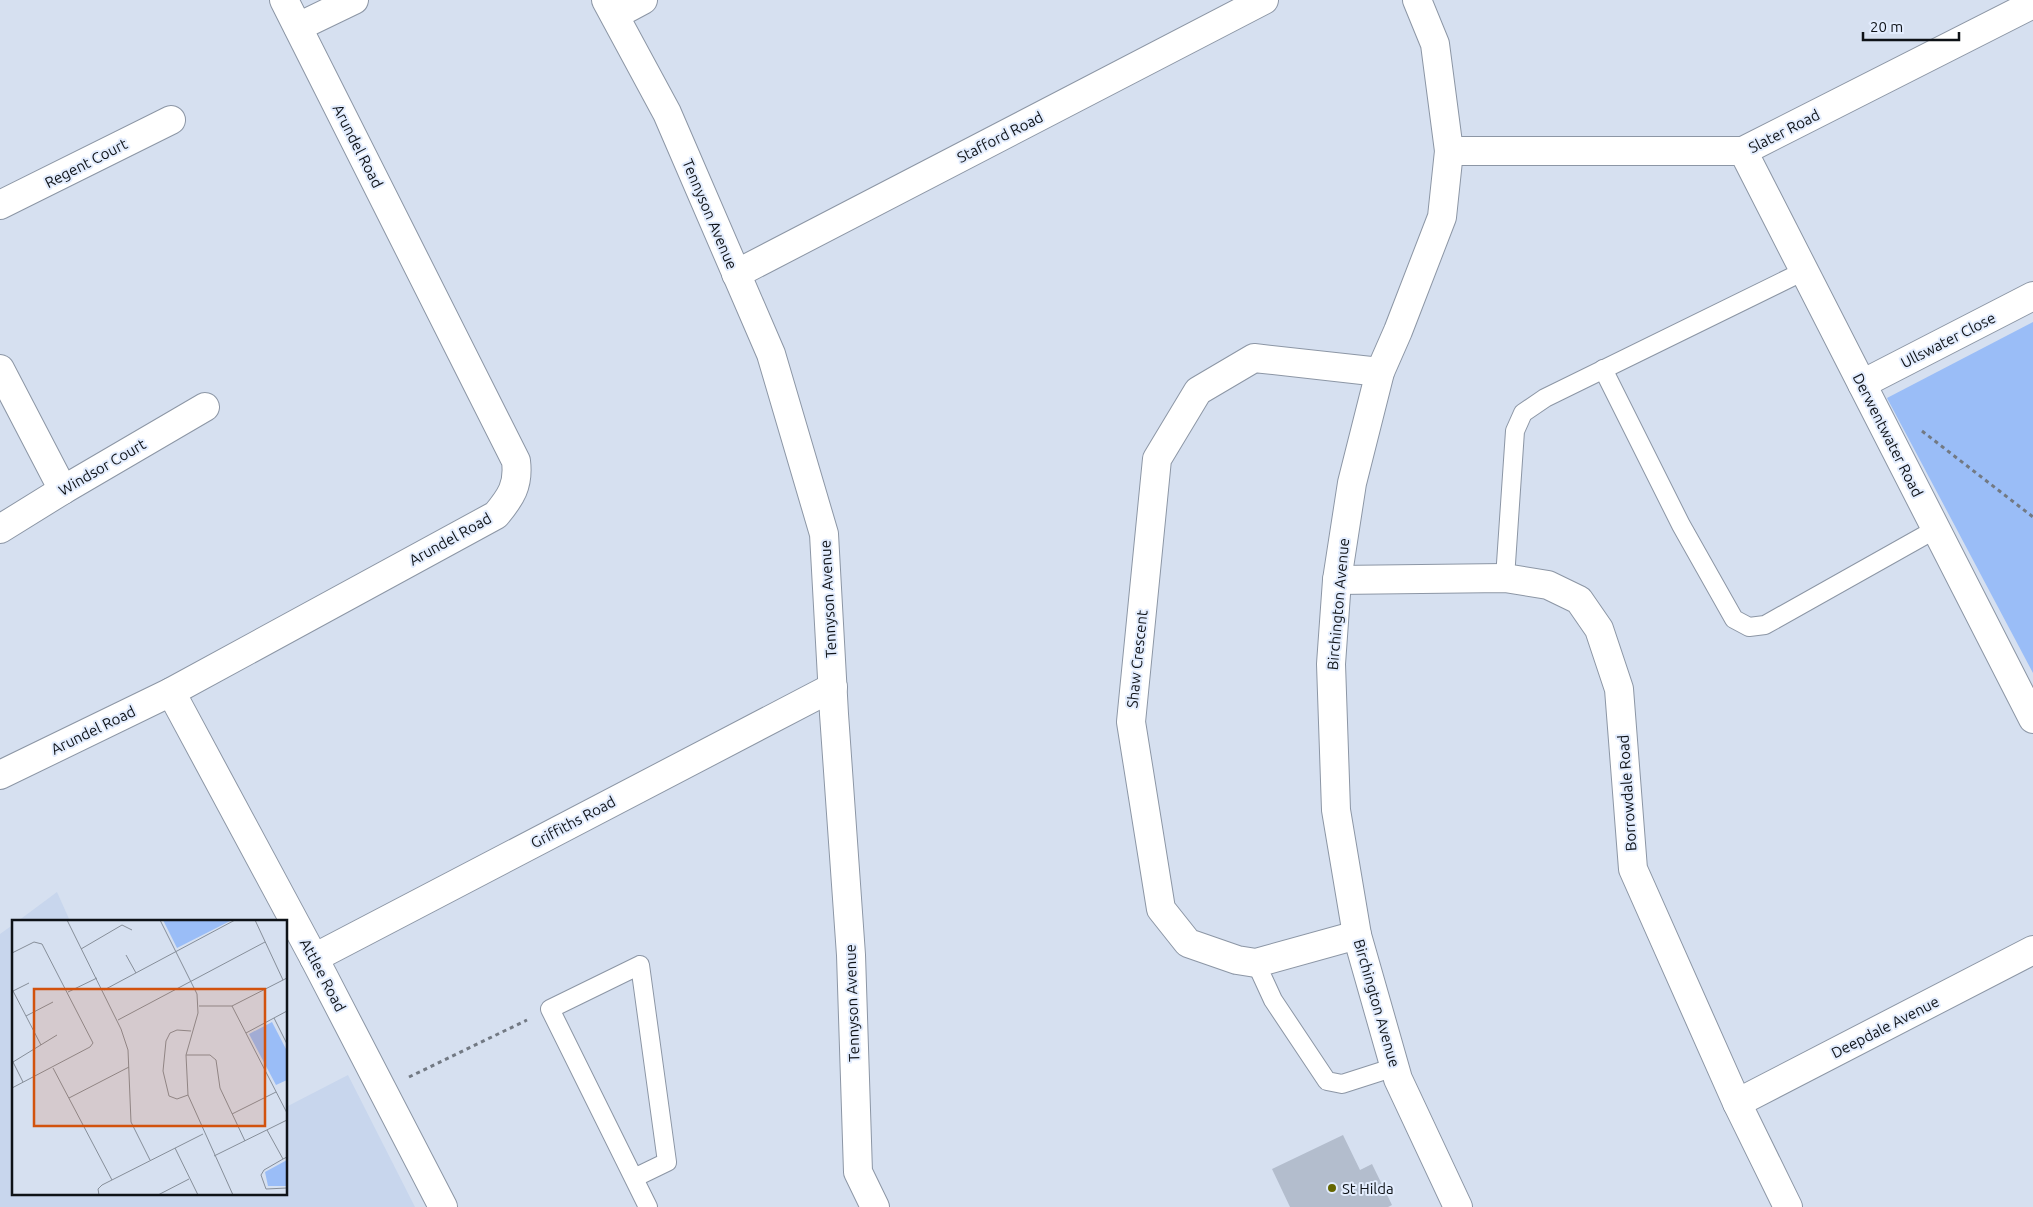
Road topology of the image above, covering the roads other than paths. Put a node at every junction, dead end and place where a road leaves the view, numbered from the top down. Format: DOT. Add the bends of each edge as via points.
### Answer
graph roads {
  1 [pos="284,0"];
  2 [pos="354,0"];
  3 [pos="643,0"];
  4 [pos="1264,0"];
  5 [pos="1417,0"];
  6 [pos="2033,4"];
  7 [pos="610,8"];
  8 [pos="298,27"];
  9 [pos="171,120"];
  10 [pos="1449,151"];
  11 [pos="1743,151"];
  12 [pos="0,205"];
  13 [pos="1804,270"];
  14 [pos="736,274"];
  15 [pos="2033,296"];
  16 [pos="0,369"];
  17 [pos="1603,369"];
  18 [pos="1380,372"];
  19 [pos="1862,384"];
  20 [pos="205,407"];
  21 [pos="63,490"];
  22 [pos="0,529"];
  23 [pos="1936,529"];
  24 [pos="1505,578"];
  25 [pos="1337,580"];
  26 [pos="833,687"];
  27 [pos="171,692"];
  28 [pos="2033,719"];
  29 [pos="0,775"];
  30 [pos="1357,936"];
  31 [pos="2033,950"];
  32 [pos="314,958"];
  33 [pos="1256,963"];
  34 [pos="1395,1066"];
  35 [pos="1737,1103"];
  36 [pos="634,1178"];
  37 [pos="443,1207"];
  38 [pos="648,1207"];
  39 [pos="875,1207"];
  40 [pos="1458,1207"];
  41 [pos="1788,1207"];
  1 -- 8 [label="street, Arundel Road"];
  2 -- 8 [label="street"];
  3 -- 7 [label="street"];
  4 -- 14 [label="street, Stafford Road"];
  5 -- 10 [label="street, Birchington Avenue" via="1435,44"];
  6 -- 11 [label="street, Slater Road"];
  7 -- 14 [label="street, Tennyson Avenue" via="667,113"];
  8 -- 27 [label="street, Arundel Road" via="516,461 518,476 513,491 496,515"];
  9 -- 12 [label="street, Regent Court"];
  10 -- 11 [label="street, Slater Road"];
  10 -- 18 [label="street, Birchington Avenue" via="1442,217"];
  11 -- 13 [label="street, Derwentwater Road"];
  13 -- 17 [label="lane"];
  13 -- 19 [label="street, Derwentwater Road"];
  14 -- 26 [label="street, Tennyson Avenue" via="771,354 824,534"];
  15 -- 19 [label="street, Ullswater Close"];
  16 -- 21 [label="street"];
  17 -- 23 [label="lane" via="1681,525 1734,619 1749,627 1765,625"];
  17 -- 24 [label="lane" via="1523,413 1515,431"];
  18 -- 25 [label="street, Birchington Avenue" via="1352,483"];
  18 -- 33 [label="street, Shaw Crescent" via="1254,358 1198,391 1157,458 1131,722 1161,909 1188,943"];
  19 -- 23 [label="street, Derwentwater Road"];
  20 -- 21 [label="street, Windsor Court"];
  21 -- 22 [label="street, Windsor Court"];
  23 -- 28 [label="street, Derwentwater Road"];
  24 -- 25 [label="street, Borrowdale Road"];
  24 -- 35 [label="street, Borrowdale Road" via="1548,585 1579,600 1600,629 1619,689 1633,869"];
  25 -- 30 [label="street, Birchington Avenue" via="1331,664 1336,810"];
  26 -- 32 [label="street, Griffiths Road"];
  26 -- 39 [label="street, Tennyson Avenue" via="851,955 858,1172"];
  27 -- 29 [label="street, Arundel Road"];
  27 -- 32 [label="street, Attlee Road"];
  30 -- 33 [label="street, Shaw Crescent"];
  30 -- 34 [label="street, Birchington Avenue"];
  31 -- 35 [label="street, Deepdale Avenue"];
  32 -- 37 [label="street, Attlee Road"];
  33 -- 34 [label="lane" via="1273,1000 1327,1080 1342,1084"];
  34 -- 40 [label="street, Birchington Avenue" via="1398,1079"];
  35 -- 41 [label="street, Borrowdale Road"];
  36 -- 36 [label="lane" via="667,1162 640,965 550,1008"];
  36 -- 38 [label="lane"];
}
